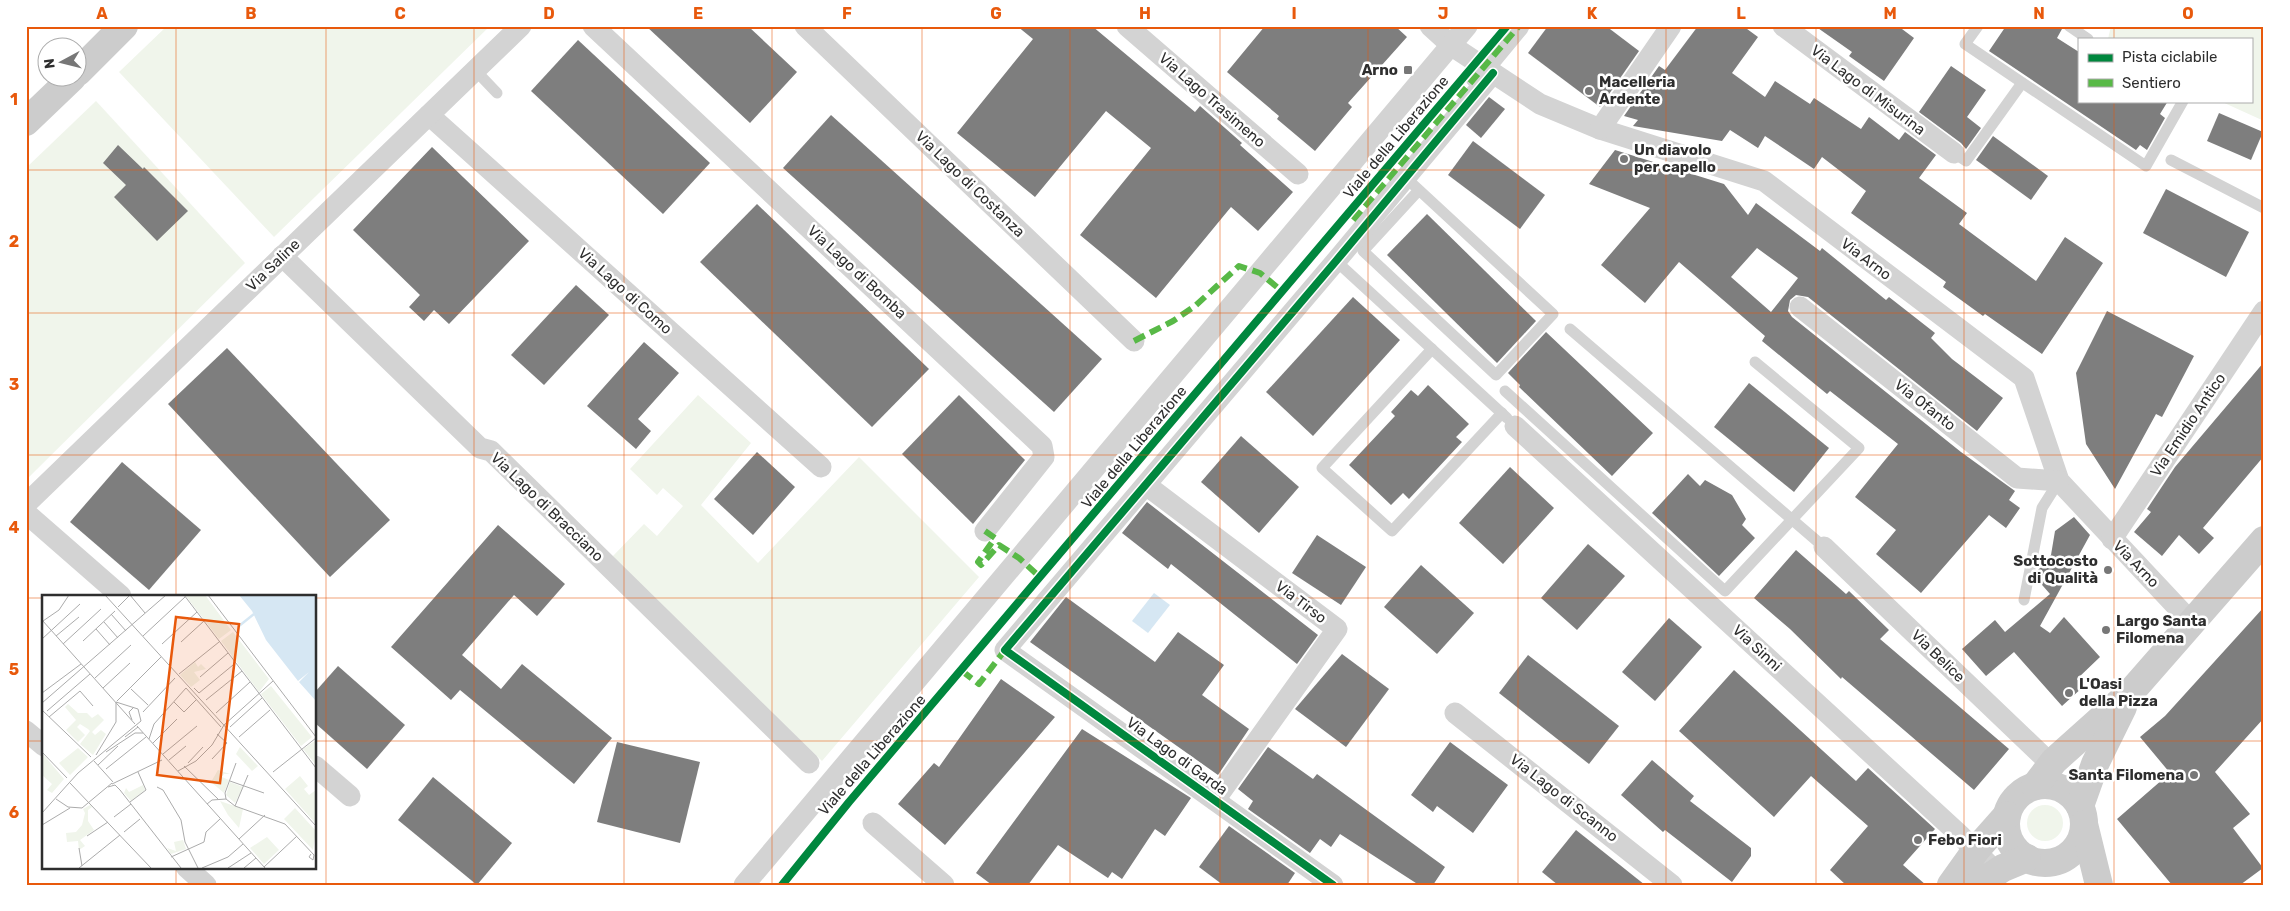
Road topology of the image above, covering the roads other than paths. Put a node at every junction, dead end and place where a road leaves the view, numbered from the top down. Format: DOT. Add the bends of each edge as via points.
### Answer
graph roads {
  1 [pos="124,26"];
  2 [pos="521,26"];
  3 [pos="593,26"];
  4 [pos="805,26"];
  5 [pos="1127,26"];
  6 [pos="1430,26"];
  7 [pos="1467,26"];
  8 [pos="1519,26"];
  9 [pos="1671,26"];
  10 [pos="1783,26"];
  11 [pos="1978,26"];
  12 [pos="2069,26"];
  13 [pos="2087,38"];
  14 [pos="1452,46"];
  15 [pos="88,62"];
  16 [pos="1489,70"];
  17 [pos="476,71"];
  18 [pos="2022,83"];
  19 [pos="62,88"];
  20 [pos="497,93"];
  21 [pos="2182,102"];
  22 [pos="429,115"];
  23 [pos="26,122"];
  24 [pos="1600,129"];
  25 [pos="1954,153"];
  26 [pos="2171,160"];
  27 [pos="1298,174"];
  28 [pos="1412,184"];
  29 [pos="2264,208"];
  30 [pos="1353,220"];
  31 [pos="282,256"];
  32 [pos="1336,261"];
  33 [pos="1800,307"];
  34 [pos="2264,311"];
  35 [pos="1570,329"];
  36 [pos="1134,341"];
  37 [pos="1432,349"];
  38 [pos="1755,362"];
  39 [pos="1505,391"];
  40 [pos="1509,420"];
  41 [pos="821,467"];
  42 [pos="2059,481"];
  43 [pos="1146,485"];
  44 [pos="26,504"];
  45 [pos="26,513"];
  46 [pos="1792,519"];
  47 [pos="985,531"];
  48 [pos="2112,539"];
  49 [pos="2264,540"];
  50 [pos="1824,547"];
  51 [pos="120,595"];
  52 [pos="2024,600"];
  53 [pos="2192,623"];
  54 [pos="2130,693"];
  55 [pos="1455,713"];
  56 [pos="26,732"];
  57 [pos="42,744"];
  58 [pos="809,763"];
  59 [pos="2051,764"];
  60 [pos="316,767"];
  61 [pos="2035,786"];
  62 [pos="350,796"];
  63 [pos="1214,800"];
  64 [pos="2007,815"];
  65 [pos="2082,815"];
  66 [pos="873,823"];
  67 [pos="1976,850"];
  68 [pos="2027,858"];
  69 [pos="2061,859"];
  70 [pos="187,868"];
  71 [pos="1986,878"];
  72 [pos="206,885"];
  73 [pos="744,885"];
  74 [pos="944,885"];
  75 [pos="1333,885"];
  76 [pos="1672,885"];
  77 [pos="1951,885"];
  78 [pos="2086,885"];
  79 [pos="2100,885"];
  1 -- 15 [label="main road"];
  2 -- 17 [label="street, Via Saline"];
  3 -- 47 [label="street, Via Lago di Bomba" via="1042,446 1044,457"];
  4 -- 36 [label="street, Via Lago di Costanza"];
  5 -- 27 [label="street, Via Lago Trasimeno"];
  6 -- 14 [label="street, Via Arno"];
  7 -- 14 [label="street, Viale della Liberazione"];
  8 -- 16 [label="street, Viale della Liberazione"];
  9 -- 24 [label="street"];
  10 -- 25 [label="street, Via Lago di Misurina"];
  11 -- 18 [label="lane" via="1965,44"];
  12 -- 13 [label="lane"];
  14 -- 16 [label="street, Via Arno"];
  14 -- 73 [label="street, Viale della Liberazione"];
  16 -- 24 [label="street, Via Arno" via="1540,104"];
  16 -- 28 [label="street"];
  16 -- 30 [label="street, Viale della Liberazione"];
  17 -- 20 [label="lane"];
  17 -- 22 [label="street, Via Saline"];
  18 -- 21 [label="lane" via="2146,166"];
  18 -- 25 [label="lane" via="1966,161"];
  19 -- 23 [label="main road"];
  22 -- 31 [label="street, Via Saline"];
  22 -- 41 [label="street, Via Lago di Como"];
  24 -- 42 [label="street, Via Arno" via="1764,181 2024,378"];
  26 -- 29 [label="lane"];
  28 -- 28 [label="lane" via="1552,314 1496,375 1363,251"];
  28 -- 32 [label="street"];
  31 -- 44 [label="street, Via Saline"];
  31 -- 58 [label="street, Via Lago di Bracciano" via="480,448 491,451"];
  32 -- 37 [label="lane"];
  32 -- 43 [label="street"];
  33 -- 42 [label="street, Via Ofanto" via="2017,478"];
  34 -- 48 [label="street, Via Emidio Antico"];
  35 -- 46 [label="lane"];
  37 -- 40 [label="lane"];
  37 -- 40 [label="lane" via="1322,468 1392,531"];
  38 -- 46 [label="lane" via="1859,448"];
  39 -- 46 [label="lane" via="1725,591"];
  40 -- 67 [label="street, Via Sinni"];
  42 -- 48 [label="street, Via Arno"];
  42 -- 52 [label="lane" via="2042,508"];
  43 -- 63 [label="street, Via Tirso" via="1337,629"];
  43 -- 63 [label="street, Via Lago di Garda" via="1005,650"];
  45 -- 51 [label="street"];
  46 -- 50 [label="lane"];
  48 -- 53 [label="street, Via Arno"];
  49 -- 53 [label="main road"];
  50 -- 59 [label="street, Via Belice"];
  53 -- 54 [label="main road"];
  54 -- 59 [label="main road"];
  54 -- 65 [label="main road" via="2101,750"];
  55 -- 76 [label="street, Via Lago di Scanno"];
  56 -- 57 [label="street"];
  59 -- 61 [label="main road"];
  60 -- 62 [label="street"];
  61 -- 64 [label="main road" via="2017,796"];
  61 -- 65 [label="main road" via="2061,788 2072,795"];
  63 -- 75 [label="street, Via Lago di Garda"];
  64 -- 67 [label="main road"];
  64 -- 68 [label="main road" via="2006,828 2010,840"];
  65 -- 69 [label="main road" via="2077,845"];
  65 -- 79 [label="main road"];
  66 -- 74 [label="street"];
  67 -- 71 [label="street, Via Sinni"];
  67 -- 77 [label="main road"];
  68 -- 69 [label="main road" via="2038,862"];
  68 -- 71 [label="main road"];
  69 -- 78 [label="main road"];
  70 -- 72 [label="street"];
}
